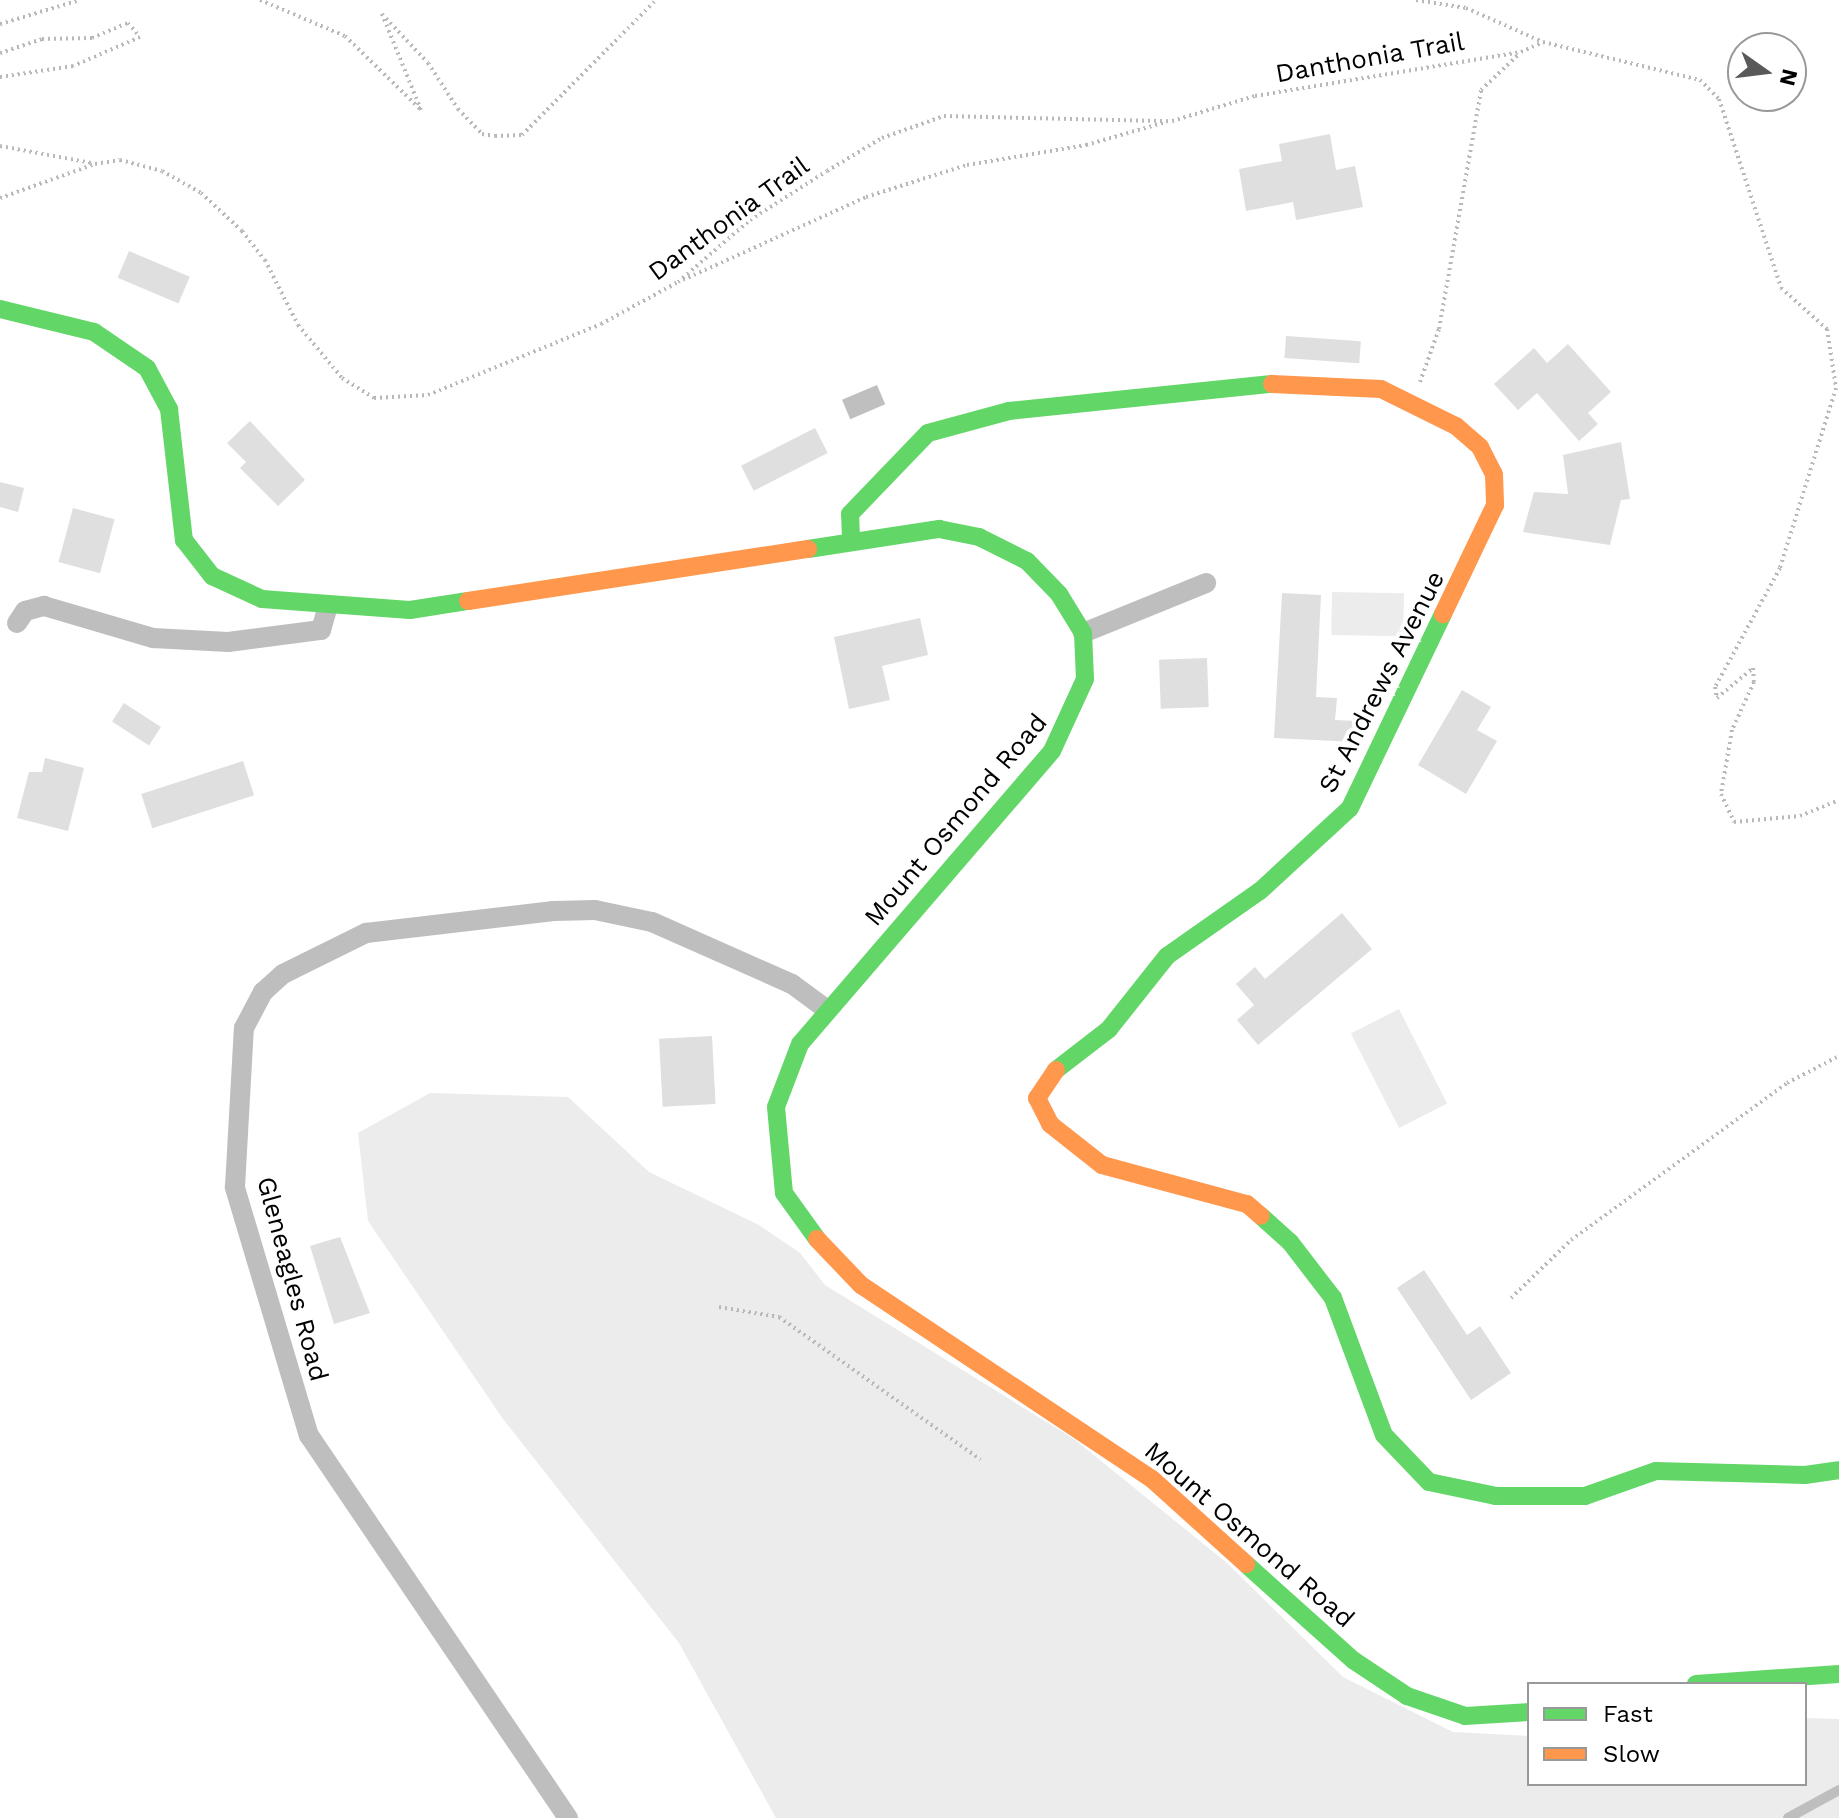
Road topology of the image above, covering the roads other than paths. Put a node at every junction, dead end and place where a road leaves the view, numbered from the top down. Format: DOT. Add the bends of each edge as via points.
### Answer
graph roads {
  1 [pos="0,309"];
  2 [pos="851,539"];
  3 [pos="1206,583"];
  4 [pos="328,606"];
  5 [pos="17,623"];
  6 [pos="1083,633"];
  7 [pos="826,1009"];
  8 [pos="1839,1470"];
  9 [pos="1839,1674"];
  10 [pos="1725,1682"];
  11 [pos="1527,1712"];
  12 [pos="1839,1790"];
  13 [pos="568,1818"];
  14 [pos="1788,1818"];
  1 -- 4 [label="street" via="94,332 147,368 169,409 184,540 212,576 244,594"];
  2 -- 4 [label="street" via="410,610"];
  2 -- 6 [label="street" via="939,529 979,537 1027,561 1059,594"];
  2 -- 8 [label="street, St Andrews Avenue" via="848,524 858,505 928,433 956,422 1295,382 1381,389 1413,403 1480,447 1494,474 1495,505 1350,808 1260,891 1167,956 1109,1029 1053,1073 1037,1098 1050,1124 1102,1165 1247,1204 1290,1242 1333,1298 1384,1435 1429,1482 1496,1496 1585,1496 1656,1471 1805,1475"];
  3 -- 6 [label="street"];
  4 -- 5 [label="street" via="321,630 228,642 153,638 44,606 25,611"];
  6 -- 7 [label="street, Mount Osmond Road" via="1082,693 1052,751 905,926"];
  7 -- 11 [label="street, Mount Osmond Road" via="782,1078 774,1138 784,1193 830,1257 861,1285 1152,1479 1315,1632 1396,1689 1465,1716"];
  7 -- 13 [label="street, Gleneagles Road" via="792,984 652,922 595,910 554,911 366,933 283,974 263,992 244,1028 235,1187 309,1436"];
  9 -- 10 [label="street"];
  12 -- 14 [label="lane"];
}
